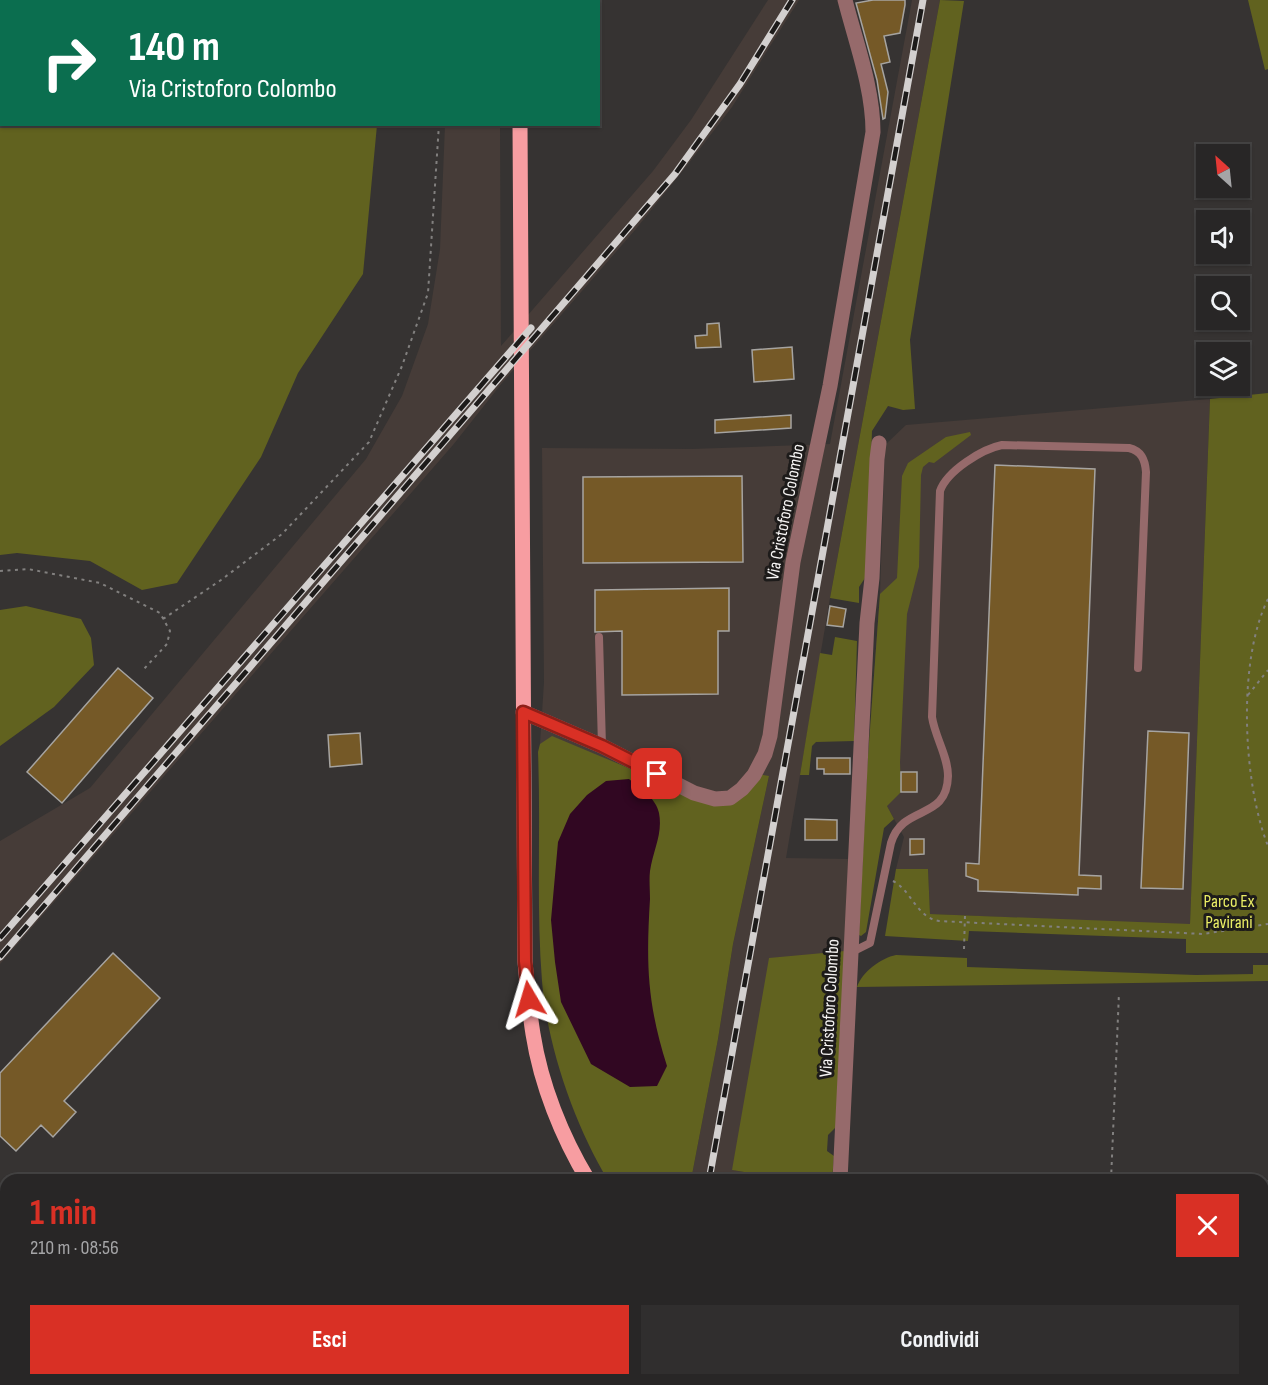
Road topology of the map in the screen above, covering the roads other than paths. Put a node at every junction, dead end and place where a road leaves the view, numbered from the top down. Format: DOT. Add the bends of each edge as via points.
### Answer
graph roads {
  1 [pos="845,0"];
  2 [pos="519,126"];
  3 [pos="879,443"];
  4 [pos="599,637"];
  5 [pos="1138,668"];
  6 [pos="523,712"];
  7 [pos="602,746"];
  8 [pos="852,952"];
  9 [pos="585,1174"];
  10 [pos="840,1174"];
  1 -- 7 [label="street, Via Cristoforo Colombo" via="866,81 873,132 830,386 793,562 765,754 742,789 730,798 715,799 694,793"];
  2 -- 6 [label="main road"];
  3 -- 8 [label="street, Via Cristoforo Colombo"];
  4 -- 7 [label="lane"];
  5 -- 8 [label="lane" via="1146,472 1143,456 1137,450 1002,445 953,472 940,491 932,717 946,760 947,788 939,804 907,820 896,832 870,944"];
  6 -- 7 [label="street, Via Cristoforo Colombo"];
  6 -- 9 [label="main road" via="525,961 533,1036 551,1100"];
  8 -- 10 [label="street, Via Cristoforo Colombo"];
}
